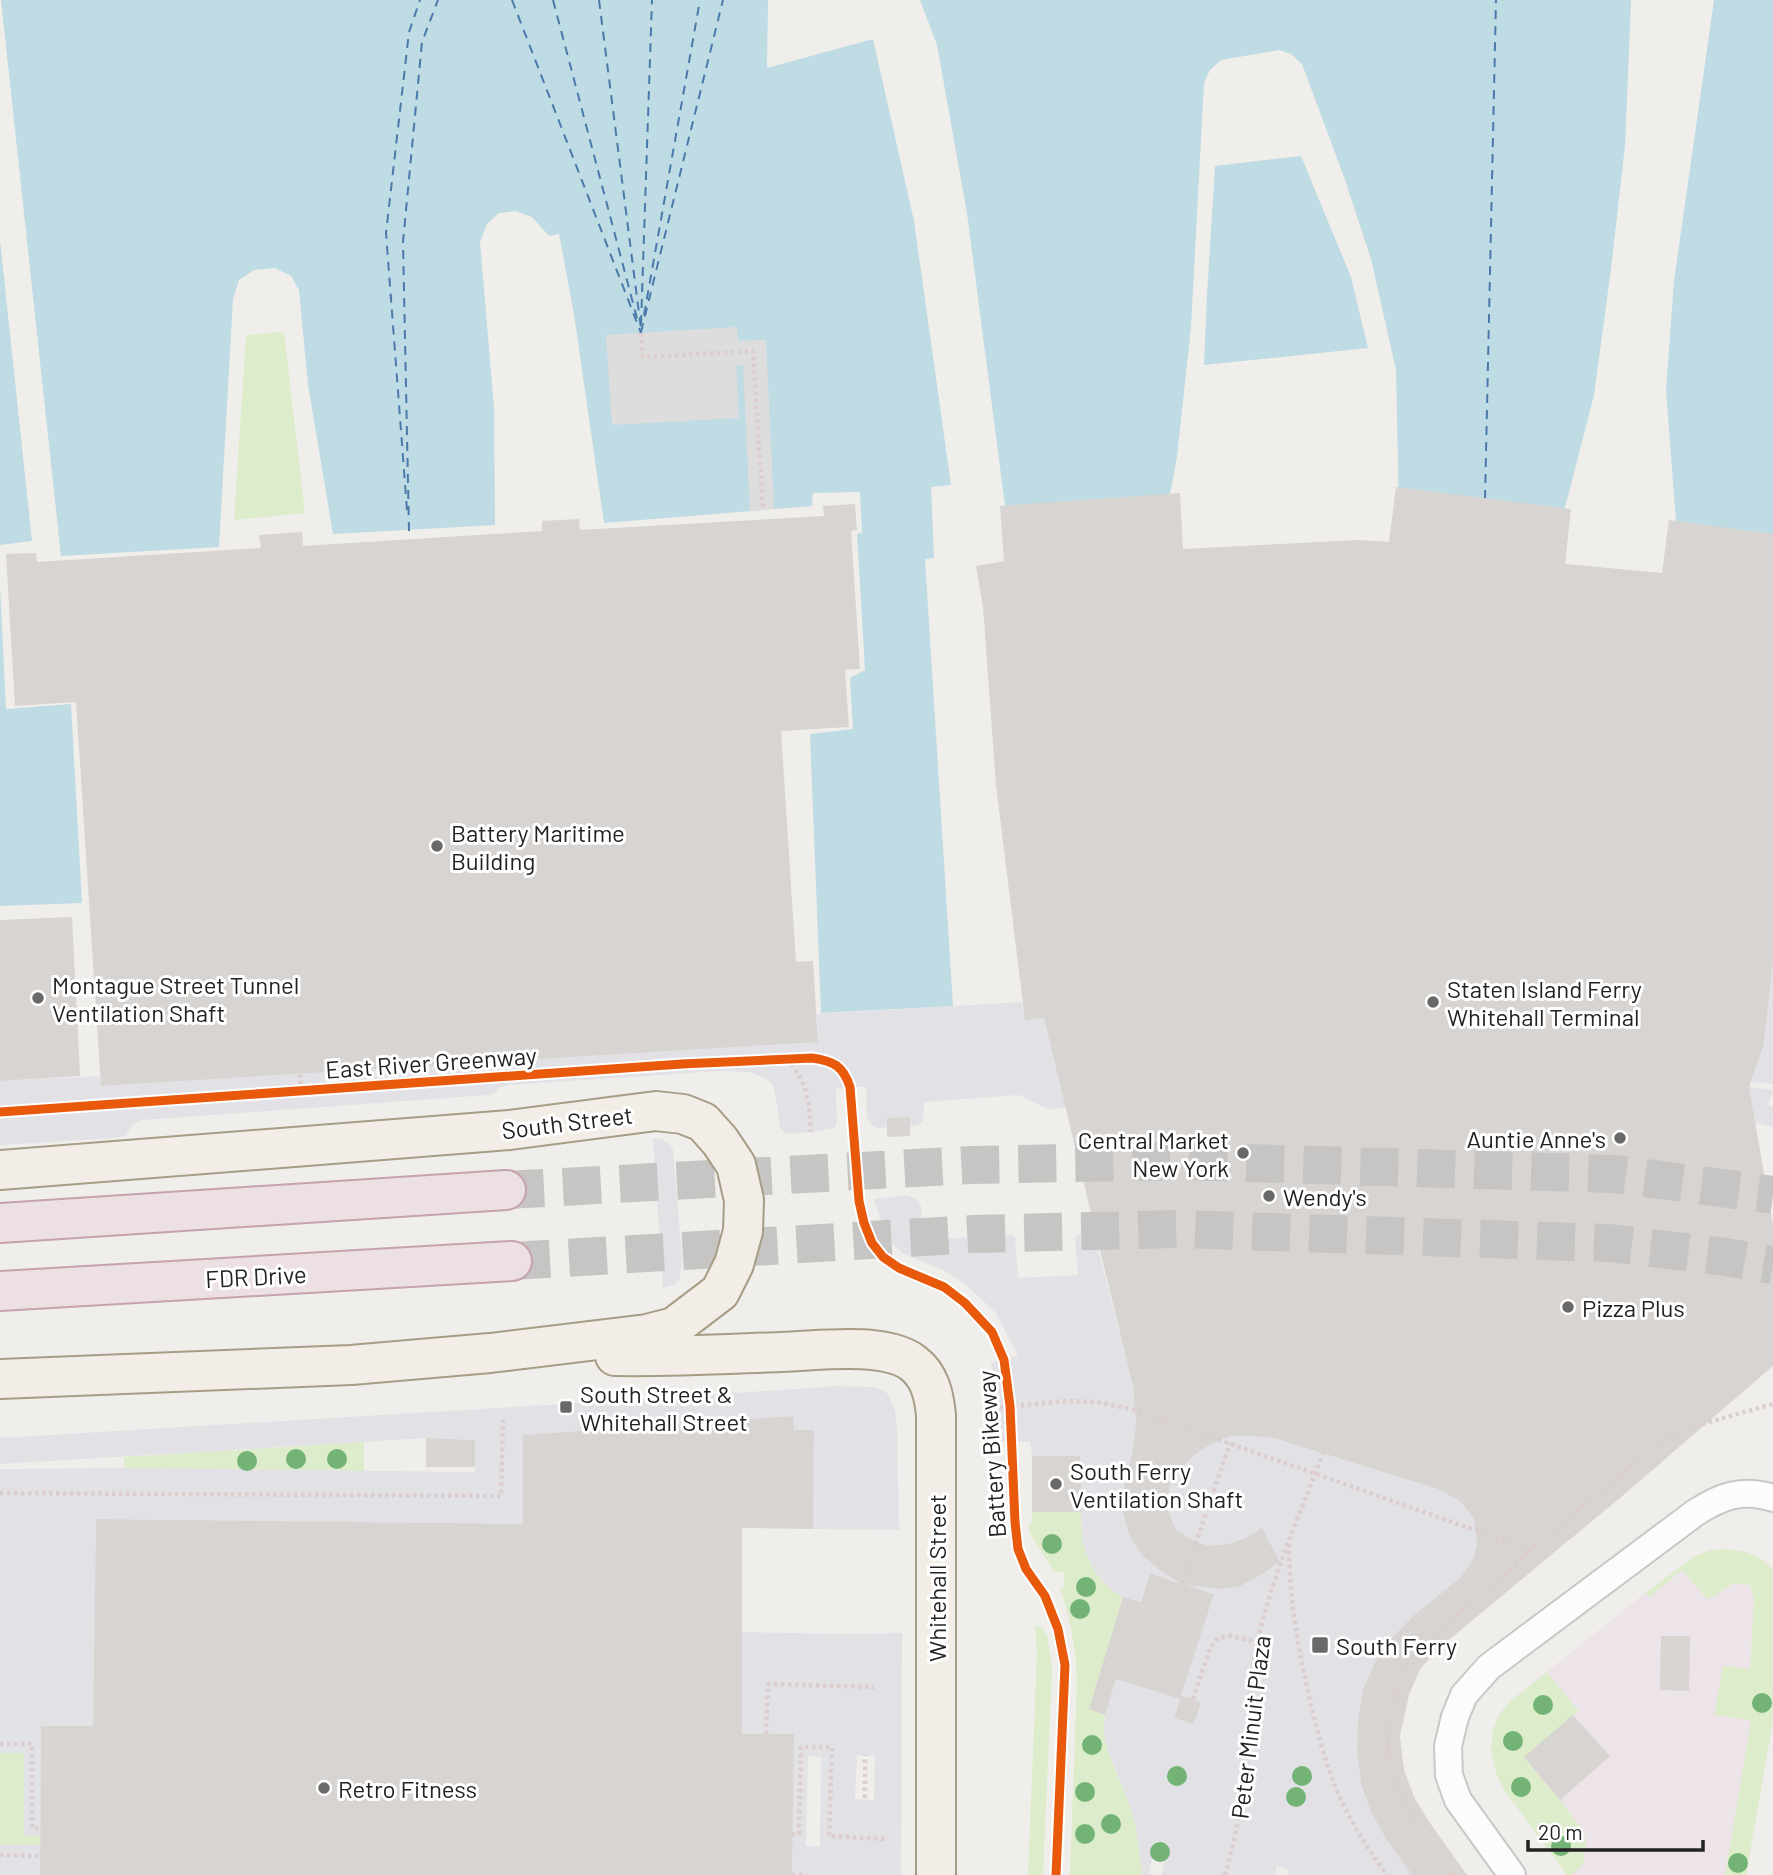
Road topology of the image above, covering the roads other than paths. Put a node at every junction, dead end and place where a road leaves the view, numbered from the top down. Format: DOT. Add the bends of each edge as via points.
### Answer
graph roads {
  1 [pos="0,1170"];
  2 [pos="506,1190"];
  3 [pos="0,1223"];
  4 [pos="512,1261"];
  5 [pos="0,1291"];
  6 [pos="841,1349"];
  7 [pos="490,1353"];
  8 [pos="0,1380"];
  9 [pos="1773,1498"];
  10 [pos="936,1875"];
  11 [pos="1511,1875"];
  1 -- 7 [label="main road, South Street" via="510,1130 656,1111 703,1122 736,1165 744,1200 743,1231 720,1292 674,1327"];
  2 -- 3 [label="highway"];
  4 -- 5 [label="highway, FDR Drive"];
  6 -- 7 [label="main road, South Street" via="668,1356"];
  6 -- 10 [label="main road, Whitehall Street" via="891,1353 912,1362 928,1380 934,1400"];
  7 -- 8 [label="main road, South Street" via="351,1365"];
  9 -- 11 [label="lane" via="1738,1494 1715,1500 1489,1667 1464,1695 1448,1746 1449,1775 1458,1800"];
}
